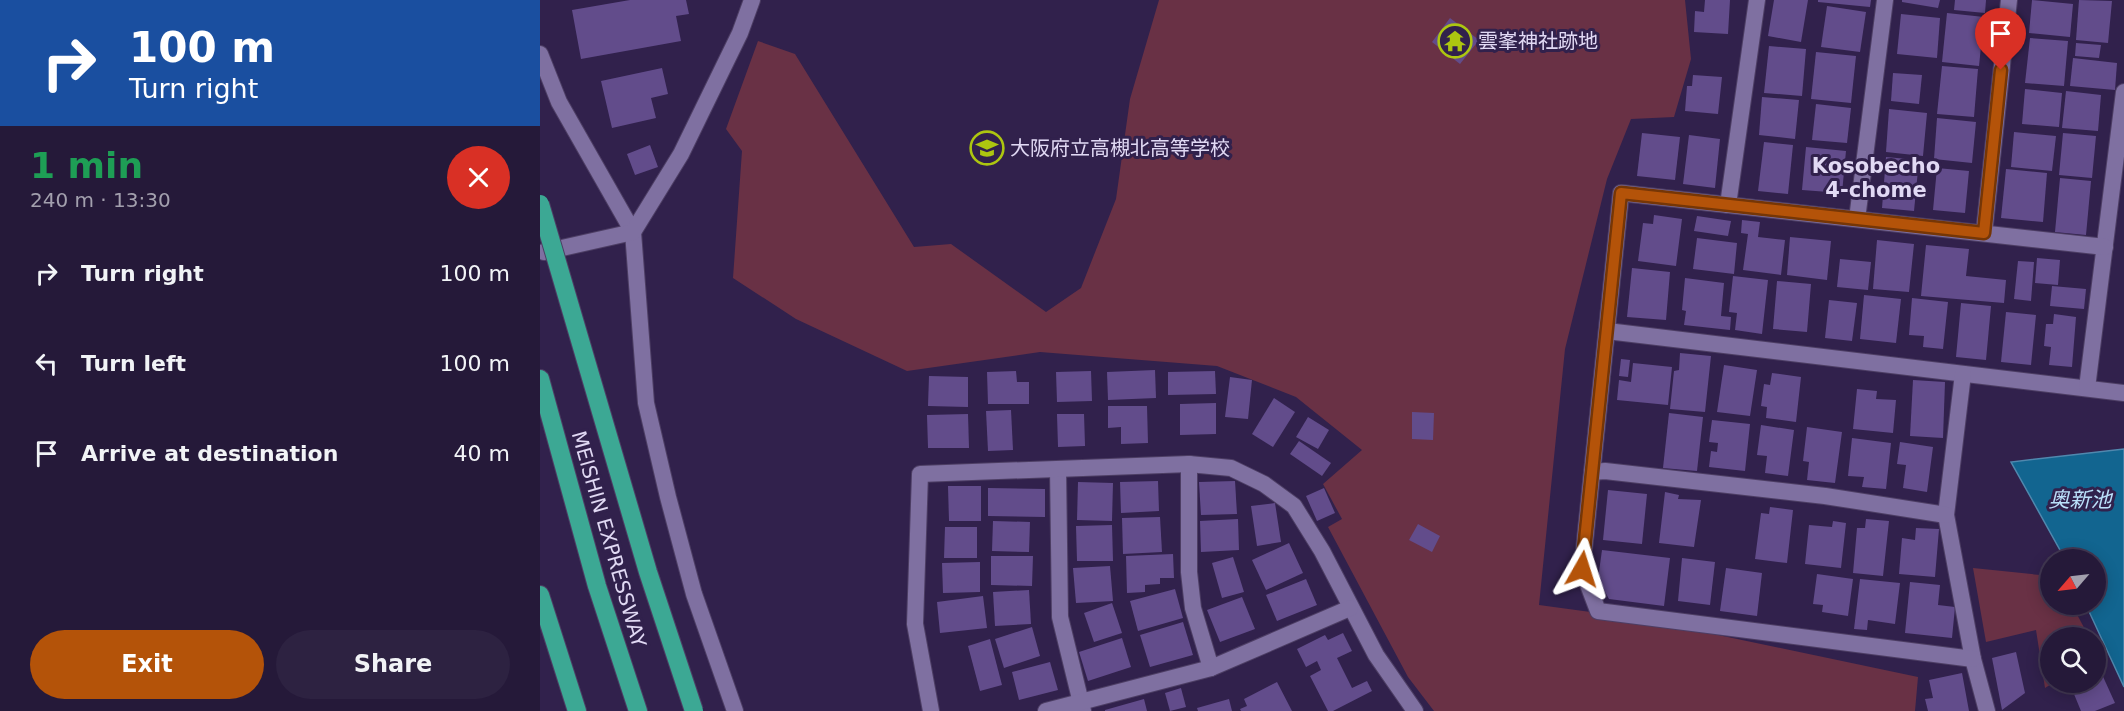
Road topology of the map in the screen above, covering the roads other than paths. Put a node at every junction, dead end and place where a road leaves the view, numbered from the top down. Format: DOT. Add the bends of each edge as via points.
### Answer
graph roads {
  1 [pos="752,0"];
  2 [pos="1756,0"];
  3 [pos="1885,0"];
  4 [pos="2009,0"];
  5 [pos="540,54"];
  6 [pos="2124,92"];
  7 [pos="540,204"];
  8 [pos="1728,205"];
  9 [pos="1857,219"];
  10 [pos="633,232"];
  11 [pos="1984,233"];
  12 [pos="2105,247"];
  13 [pos="544,252"];
  14 [pos="1607,331"];
  15 [pos="1963,374"];
  16 [pos="540,379"];
  17 [pos="2088,388"];
  18 [pos="2124,393"];
  19 [pos="1189,464"];
  20 [pos="1058,469"];
  21 [pos="1592,472"];
  22 [pos="1946,515"];
  23 [pos="540,595"];
  24 [pos="1350,608"];
  25 [pos="1973,659"];
  26 [pos="1211,668"];
  27 [pos="1082,707"];
  28 [pos="577,711"];
  29 [pos="638,711"];
  30 [pos="694,711"];
  31 [pos="735,711"];
  32 [pos="931,711"];
  33 [pos="1046,711"];
  34 [pos="1415,711"];
  35 [pos="1987,711"];
  1 -- 10 [label="street" via="681,154"];
  2 -- 8 [label="street"];
  3 -- 9 [label="street"];
  4 -- 11 [label="street"];
  5 -- 10 [label="street" via="559,102"];
  6 -- 12 [label="street"];
  7 -- 30 [label="highway, bridge" via="648,572"];
  8 -- 9 [label="street"];
  8 -- 14 [label="street" via="1621,193"];
  9 -- 11 [label="street"];
  10 -- 13 [label="street"];
  10 -- 31 [label="street" via="646,403 694,594"];
  11 -- 12 [label="street"];
  12 -- 17 [label="street"];
  14 -- 15 [label="street"];
  14 -- 21 [label="street"];
  15 -- 17 [label="street"];
  15 -- 22 [label="street"];
  16 -- 29 [label="highway, MEISHIN EXPRESSWAY" via="597,586"];
  17 -- 18 [label="street"];
  19 -- 20 [label="street"];
  19 -- 24 [label="street" via="1231,468 1264,484 1294,506"];
  19 -- 26 [label="street" via="1189,572 1194,608"];
  20 -- 27 [label="street" via="1060,617"];
  20 -- 32 [label="street" via="920,474 915,624"];
  21 -- 22 [label="street" via="1825,496"];
  21 -- 25 [label="street" via="1582,569 1598,610"];
  22 -- 25 [label="street"];
  23 -- 28 [label="highway"];
  24 -- 26 [label="street"];
  24 -- 34 [label="street" via="1376,655"];
  25 -- 35 [label="street"];
  26 -- 27 [label="street"];
  27 -- 33 [label="street"];
}
